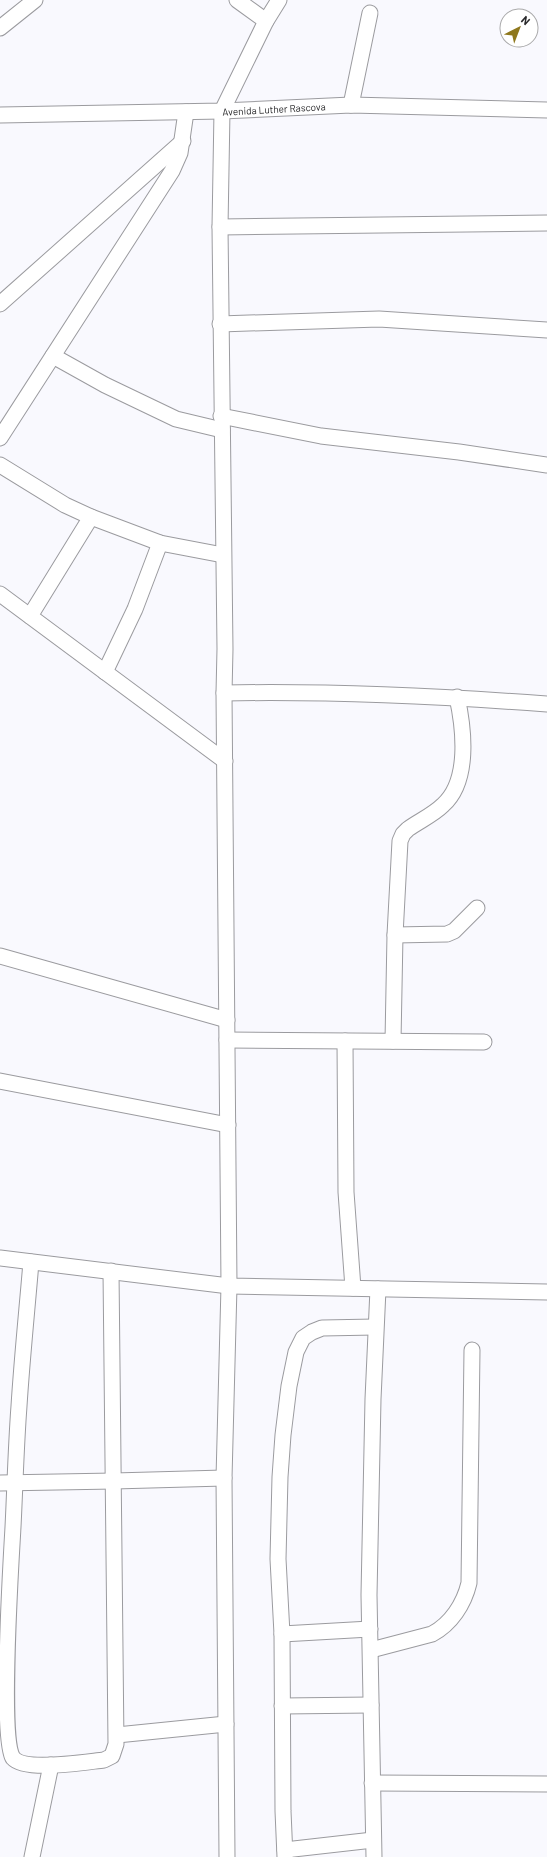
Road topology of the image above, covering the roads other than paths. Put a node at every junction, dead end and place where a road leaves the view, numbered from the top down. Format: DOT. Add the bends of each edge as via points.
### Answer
graph roads {
  1 [pos="35,0"];
  2 [pos="237,0"];
  3 [pos="279,0"];
  4 [pos="370,13"];
  5 [pos="266,21"];
  6 [pos="0,28"];
  7 [pos="351,105"];
  8 [pos="547,110"];
  9 [pos="222,111"];
  10 [pos="186,112"];
  11 [pos="0,115"];
  12 [pos="183,141"];
  13 [pos="547,223"];
  14 [pos="220,227"];
  15 [pos="0,304"];
  16 [pos="220,324"];
  17 [pos="547,330"];
  18 [pos="53,356"];
  19 [pos="222,423"];
  20 [pos="0,438"];
  21 [pos="0,465"];
  22 [pos="547,465"];
  23 [pos="91,517"];
  24 [pos="160,543"];
  25 [pos="223,555"];
  26 [pos="0,594"];
  27 [pos="30,616"];
  28 [pos="105,672"];
  29 [pos="224,693"];
  30 [pos="457,697"];
  31 [pos="547,704"];
  32 [pos="224,761"];
  33 [pos="476,908"];
  34 [pos="395,935"];
  35 [pos="0,956"];
  36 [pos="227,1020"];
  37 [pos="227,1040"];
  38 [pos="345,1041"];
  39 [pos="392,1041"];
  40 [pos="484,1042"];
  41 [pos="0,1081"];
  42 [pos="228,1125"];
  43 [pos="0,1258"];
  44 [pos="31,1262"];
  45 [pos="111,1272"];
  46 [pos="229,1286"];
  47 [pos="353,1288"];
  48 [pos="378,1288"];
  49 [pos="547,1292"];
  50 [pos="375,1327"];
  51 [pos="472,1350"];
  52 [pos="224,1478"];
  53 [pos="114,1482"];
  54 [pos="0,1483"];
  55 [pos="15,1483"];
  56 [pos="370,1629"];
  57 [pos="282,1634"];
  58 [pos="370,1650"];
  59 [pos="371,1705"];
  60 [pos="282,1706"];
  61 [pos="226,1724"];
  62 [pos="117,1734"];
  63 [pos="51,1765"];
  64 [pos="372,1783"];
  65 [pos="547,1784"];
  66 [pos="373,1840"];
  67 [pos="285,1853"];
  68 [pos="32,1857"];
  69 [pos="227,1857"];
  70 [pos="374,1857"];
  1 -- 6 [label="street"];
  2 -- 5 [label="street"];
  3 -- 5 [label="street"];
  4 -- 7 [label="street"];
  5 -- 9 [label="street"];
  7 -- 8 [label="street, Avenida Luther Rascova"];
  7 -- 9 [label="street, Avenida Luther Rascova"];
  9 -- 10 [label="street, Avenida Luther Rascova"];
  9 -- 14 [label="street"];
  10 -- 11 [label="street, Avenida Luther Rascova"];
  10 -- 12 [label="street"];
  12 -- 15 [label="street"];
  12 -- 18 [label="street" via="172,171"];
  13 -- 14 [label="street"];
  14 -- 16 [label="street"];
  16 -- 17 [label="street" via="379,320"];
  16 -- 19 [label="street"];
  18 -- 19 [label="street" via="105,386 176,419"];
  18 -- 20 [label="street"];
  19 -- 22 [label="street"];
  19 -- 25 [label="street"];
  21 -- 23 [label="street" via="65,505"];
  23 -- 24 [label="street"];
  23 -- 27 [label="street"];
  24 -- 25 [label="street"];
  24 -- 28 [label="street" via="135,609"];
  25 -- 29 [label="street"];
  26 -- 27 [label="street"];
  27 -- 28 [label="street"];
  28 -- 32 [label="street"];
  29 -- 30 [label="street" via="294,692"];
  29 -- 32 [label="street"];
  30 -- 31 [label="street"];
  30 -- 34 [label="street" via="464,740 462,762 452,794 444,804 408,829 400,841"];
  32 -- 36 [label="street"];
  33 -- 34 [label="street" via="447,934"];
  34 -- 39 [label="street"];
  35 -- 36 [label="street"];
  36 -- 37 [label="street"];
  37 -- 38 [label="street"];
  37 -- 42 [label="street"];
  38 -- 39 [label="street"];
  38 -- 47 [label="street" via="346,1192"];
  39 -- 40 [label="street"];
  41 -- 42 [label="street"];
  42 -- 46 [label="street"];
  43 -- 44 [label="street"];
  44 -- 45 [label="street"];
  44 -- 55 [label="street"];
  45 -- 46 [label="street"];
  45 -- 53 [label="street"];
  46 -- 47 [label="street"];
  46 -- 52 [label="street"];
  47 -- 48 [label="street"];
  48 -- 49 [label="street"];
  48 -- 50 [label="street"];
  50 -- 56 [label="street"];
  50 -- 57 [label="street" via="322,1328 303,1338 296,1352 283,1435 280,1477 278,1559"];
  51 -- 58 [label="street" via="468,1590 453,1617 439,1630"];
  52 -- 53 [label="street"];
  52 -- 61 [label="street"];
  53 -- 55 [label="street"];
  53 -- 62 [label="street"];
  54 -- 55 [label="street"];
  55 -- 63 [label="street" via="7,1625 5,1709 8,1743 11,1755 19,1762"];
  56 -- 57 [label="street"];
  56 -- 58 [label="street"];
  57 -- 60 [label="street"];
  58 -- 59 [label="street"];
  59 -- 60 [label="street"];
  59 -- 64 [label="street"];
  60 -- 67 [label="street"];
  61 -- 62 [label="street"];
  61 -- 69 [label="street"];
  62 -- 63 [label="street" via="114,1751 108,1758"];
  63 -- 68 [label="street"];
  64 -- 65 [label="street"];
  64 -- 66 [label="street"];
  66 -- 67 [label="street"];
  66 -- 70 [label="street"];
}
